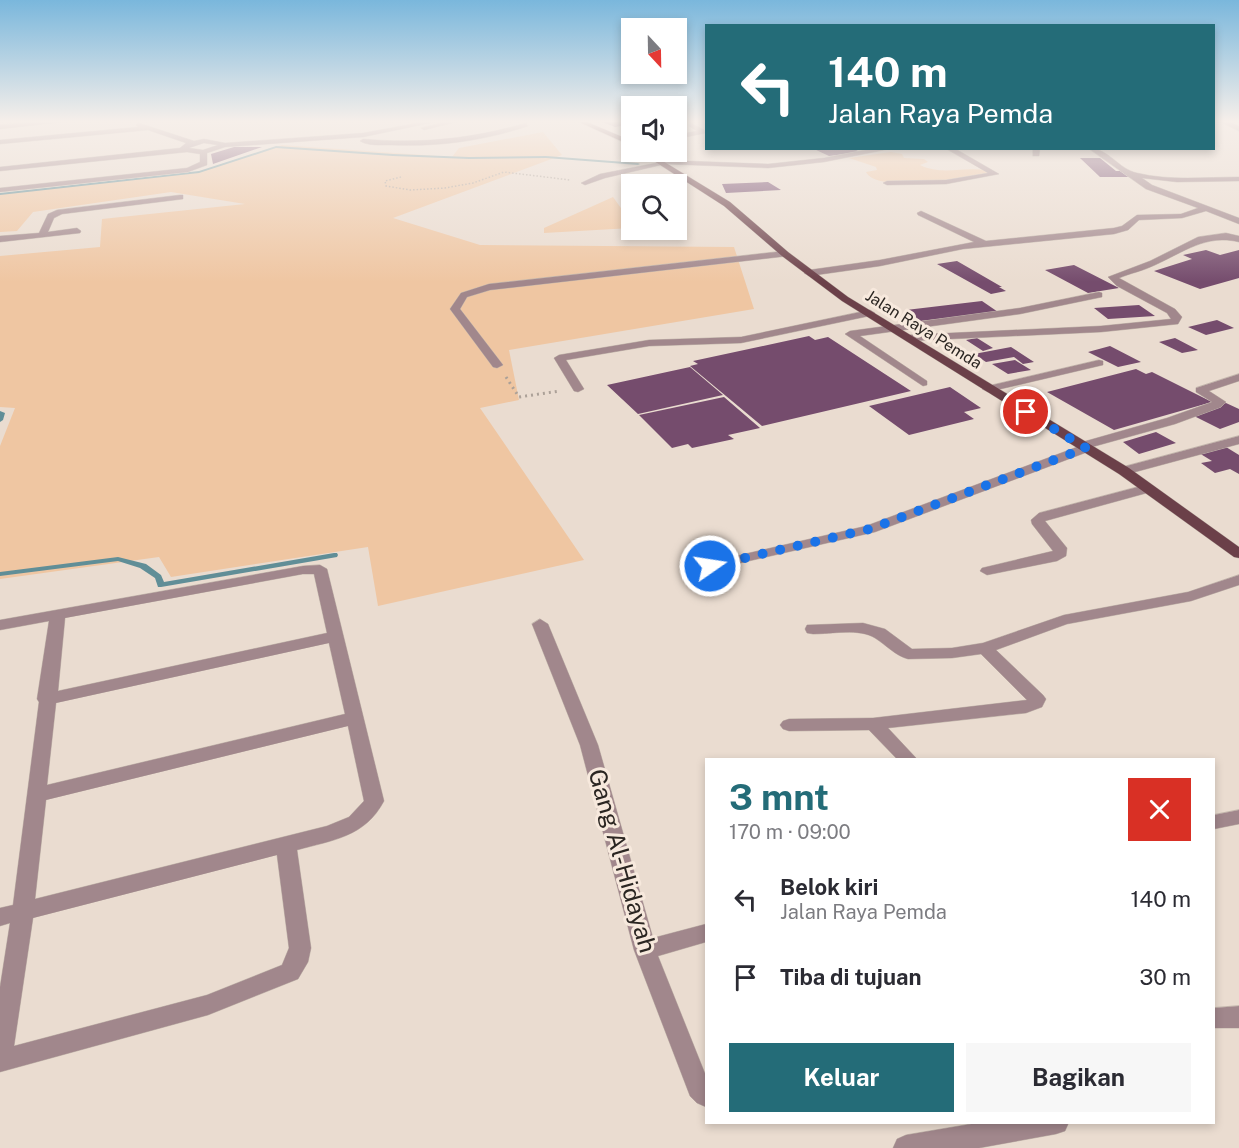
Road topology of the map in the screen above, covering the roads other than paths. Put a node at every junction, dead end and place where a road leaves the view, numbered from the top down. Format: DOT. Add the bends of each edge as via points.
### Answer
graph roads {
  1 [pos="1134,175"];
  2 [pos="136,176"];
  3 [pos="605,176"];
  4 [pos="681,176"];
  5 [pos="985,176"];
  6 [pos="1139,176"];
  7 [pos="1239,179"];
  8 [pos="585,183"];
  9 [pos="887,183"];
  10 [pos="0,190"];
  11 [pos="180,197"];
  12 [pos="1205,209"];
  13 [pos="921,213"];
  14 [pos="1239,221"];
  15 [pos="77,231"];
  16 [pos="42,235"];
  17 [pos="1239,239"];
  18 [pos="0,240"];
  19 [pos="985,244"];
  20 [pos="785,254"];
  21 [pos="809,273"];
  22 [pos="1099,295"];
  23 [pos="870,314"];
  24 [pos="892,328"];
  25 [pos="908,338"];
  26 [pos="1100,363"];
  27 [pos="498,365"];
  28 [pos="1239,377"];
  29 [pos="923,383"];
  30 [pos="578,389"];
  31 [pos="988,389"];
  32 [pos="1239,440"];
  33 [pos="1084,447"];
  34 [pos="1124,471"];
  35 [pos="1149,488"];
  36 [pos="1239,554"];
  37 [pos="710,566"];
  38 [pos="987,571"];
  39 [pos="1239,580"];
  40 [pos="58,614"];
  41 [pos="540,624"];
  42 [pos="0,625"];
  43 [pos="813,629"];
  44 [pos="336,636"];
  45 [pos="985,648"];
  46 [pos="46,699"];
  47 [pos="356,718"];
  48 [pos="873,724"];
  49 [pos="789,725"];
  50 [pos="907,758"];
  51 [pos="37,795"];
  52 [pos="1239,817"];
  53 [pos="1215,822"];
  54 [pos="286,845"];
  55 [pos="23,911"];
  56 [pos="0,917"];
  57 [pos="705,933"];
  58 [pos="645,950"];
  59 [pos="1239,1017"];
  60 [pos="1215,1018"];
  61 [pos="705,1094"];
  62 [pos="1044,1124"];
  63 [pos="906,1148"];
  1 -- 12 [label="street" via="1149,187"];
  2 -- 10 [label="street"];
  3 -- 8 [label="street"];
  4 -- 20 [label="main road, Jalan Raya Pemda" via="727,204"];
  5 -- 9 [label="street" via="946,182"];
  6 -- 7 [label="street" via="1178,180"];
  11 -- 16 [label="street" via="54,214"];
  12 -- 14 [label="street"];
  12 -- 19 [label="street" via="1176,217 1143,216 1114,231"];
  13 -- 19 [label="street"];
  15 -- 16 [label="street"];
  16 -- 18 [label="street"];
  17 -- 25 [label="street" via="1206,237 1113,277 1171,311 1177,317 1174,322"];
  19 -- 21 [label="street"];
  20 -- 21 [label="main road, Jalan Raya Pemda"];
  20 -- 27 [label="street" via="476,290 464,295 455,309"];
  21 -- 23 [label="main road, Jalan Raya Pemda"];
  22 -- 24 [label="street" via="1020,311"];
  23 -- 24 [label="main road, Jalan Raya Pemda"];
  23 -- 30 [label="street" via="741,340 650,343 559,358"];
  24 -- 25 [label="main road, Jalan Raya Pemda"];
  24 -- 29 [label="street" via="850,334"];
  25 -- 31 [label="main road, Jalan Raya Pemda"];
  26 -- 31 [label="street"];
  28 -- 33 [label="street" via="1200,390 1220,402 1217,404"];
  31 -- 33 [label="main road, Jalan Raya Pemda"];
  32 -- 34 [label="street"];
  33 -- 34 [label="main road, Jalan Raya Pemda"];
  33 -- 37 [label="street" via="870,529"];
  34 -- 35 [label="main road, Jalan Raya Pemda"];
  35 -- 36 [label="main road, Jalan Raya Pemda"];
  35 -- 38 [label="street" via="1044,516 1039,524 1060,553"];
  39 -- 45 [label="street" via="1191,596 1064,620"];
  40 -- 42 [label="street"];
  40 -- 44 [label="street" via="314,568 323,574"];
  40 -- 46 [label="street"];
  41 -- 58 [label="street, Gang Al-Hidayah" via="590,745"];
  43 -- 45 [label="street" via="862,628 879,633 908,654"];
  44 -- 46 [label="street"];
  44 -- 47 [label="street"];
  45 -- 48 [label="street" via="1037,699 1036,703"];
  46 -- 51 [label="street"];
  47 -- 51 [label="street"];
  47 -- 54 [label="street" via="374,801 369,812 357,823"];
  48 -- 49 [label="street"];
  48 -- 50 [label="street"];
  51 -- 55 [label="street"];
  52 -- 53 [label="street"];
  54 -- 55 [label="street"];
  54 -- 55 [label="street" via="300,948 290,972 208,1005 0,1061"];
  55 -- 56 [label="street"];
  57 -- 58 [label="street"];
  58 -- 61 [label="street, Gang Al-Hidayah" via="699,1088"];
  59 -- 60 [label="street"];
  62 -- 63 [label="street"];
}
